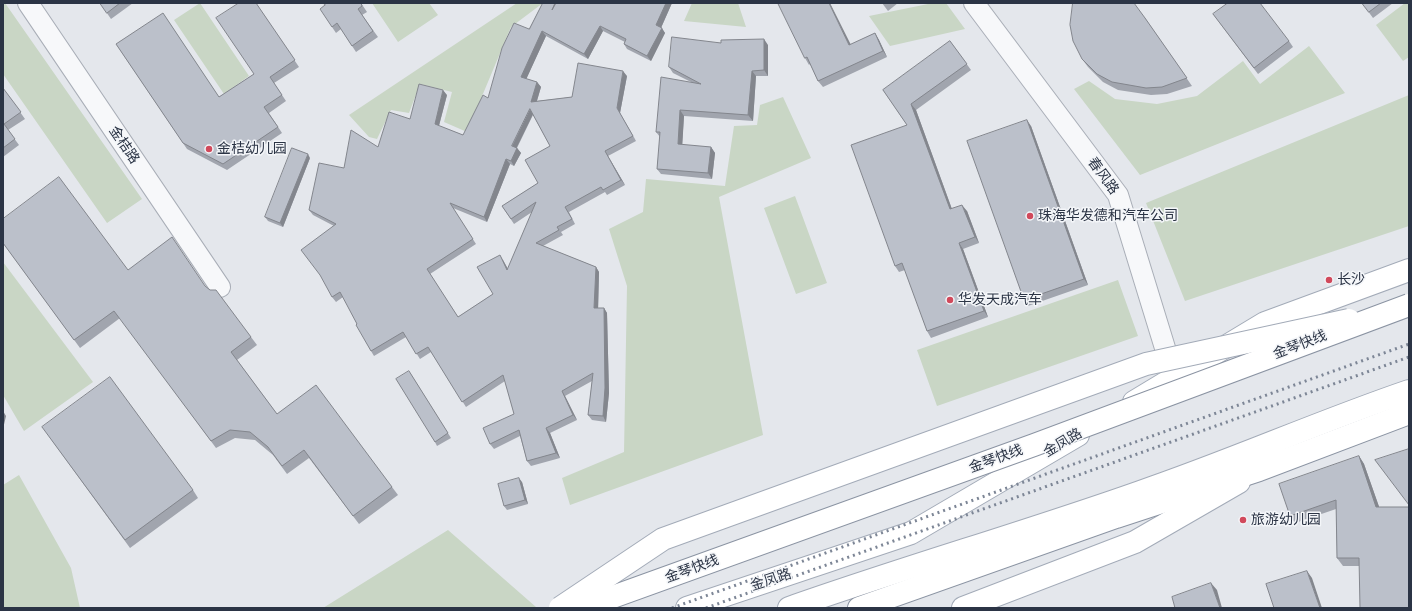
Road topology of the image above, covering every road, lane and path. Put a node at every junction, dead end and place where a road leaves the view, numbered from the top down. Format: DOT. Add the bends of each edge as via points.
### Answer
graph roads {
  1 [pos="28,3"];
  2 [pos="974,3"];
  3 [pos="1409,270"];
  4 [pos="220,287"];
  5 [pos="1409,305"];
  6 [pos="1387,312"];
  7 [pos="1174,378"];
  8 [pos="1409,391"];
  9 [pos="1409,414"];
  10 [pos="1259,470"];
  11 [pos="560,608"];
  12 [pos="582,608"];
  13 [pos="687,608"];
  14 [pos="789,608"];
  15 [pos="859,608"];
  16 [pos="963,608"];
  1 -- 4 [label="street, 金桔路"];
  2 -- 7 [label="street, 春风路" via="1118,195"];
  3 -- 7 [label="main road, 金凤路" via="1264,323"];
  5 -- 6 [label="main road, 金琴快线, bridge"];
  6 -- 11 [label="main road, bridge" via="1146,364 663,539"];
  6 -- 12 [label="main road, 金琴快线, bridge" via="1034,445"];
  7 -- 13 [label="main road, 金凤路" via="911,534"];
  8 -- 14 [label="main road" via="1341,414 1141,492"];
  9 -- 10 [label="main road"];
  10 -- 15 [label="main road" via="1116,517"];
  10 -- 16 [label="main road" via="1135,542"];
}
